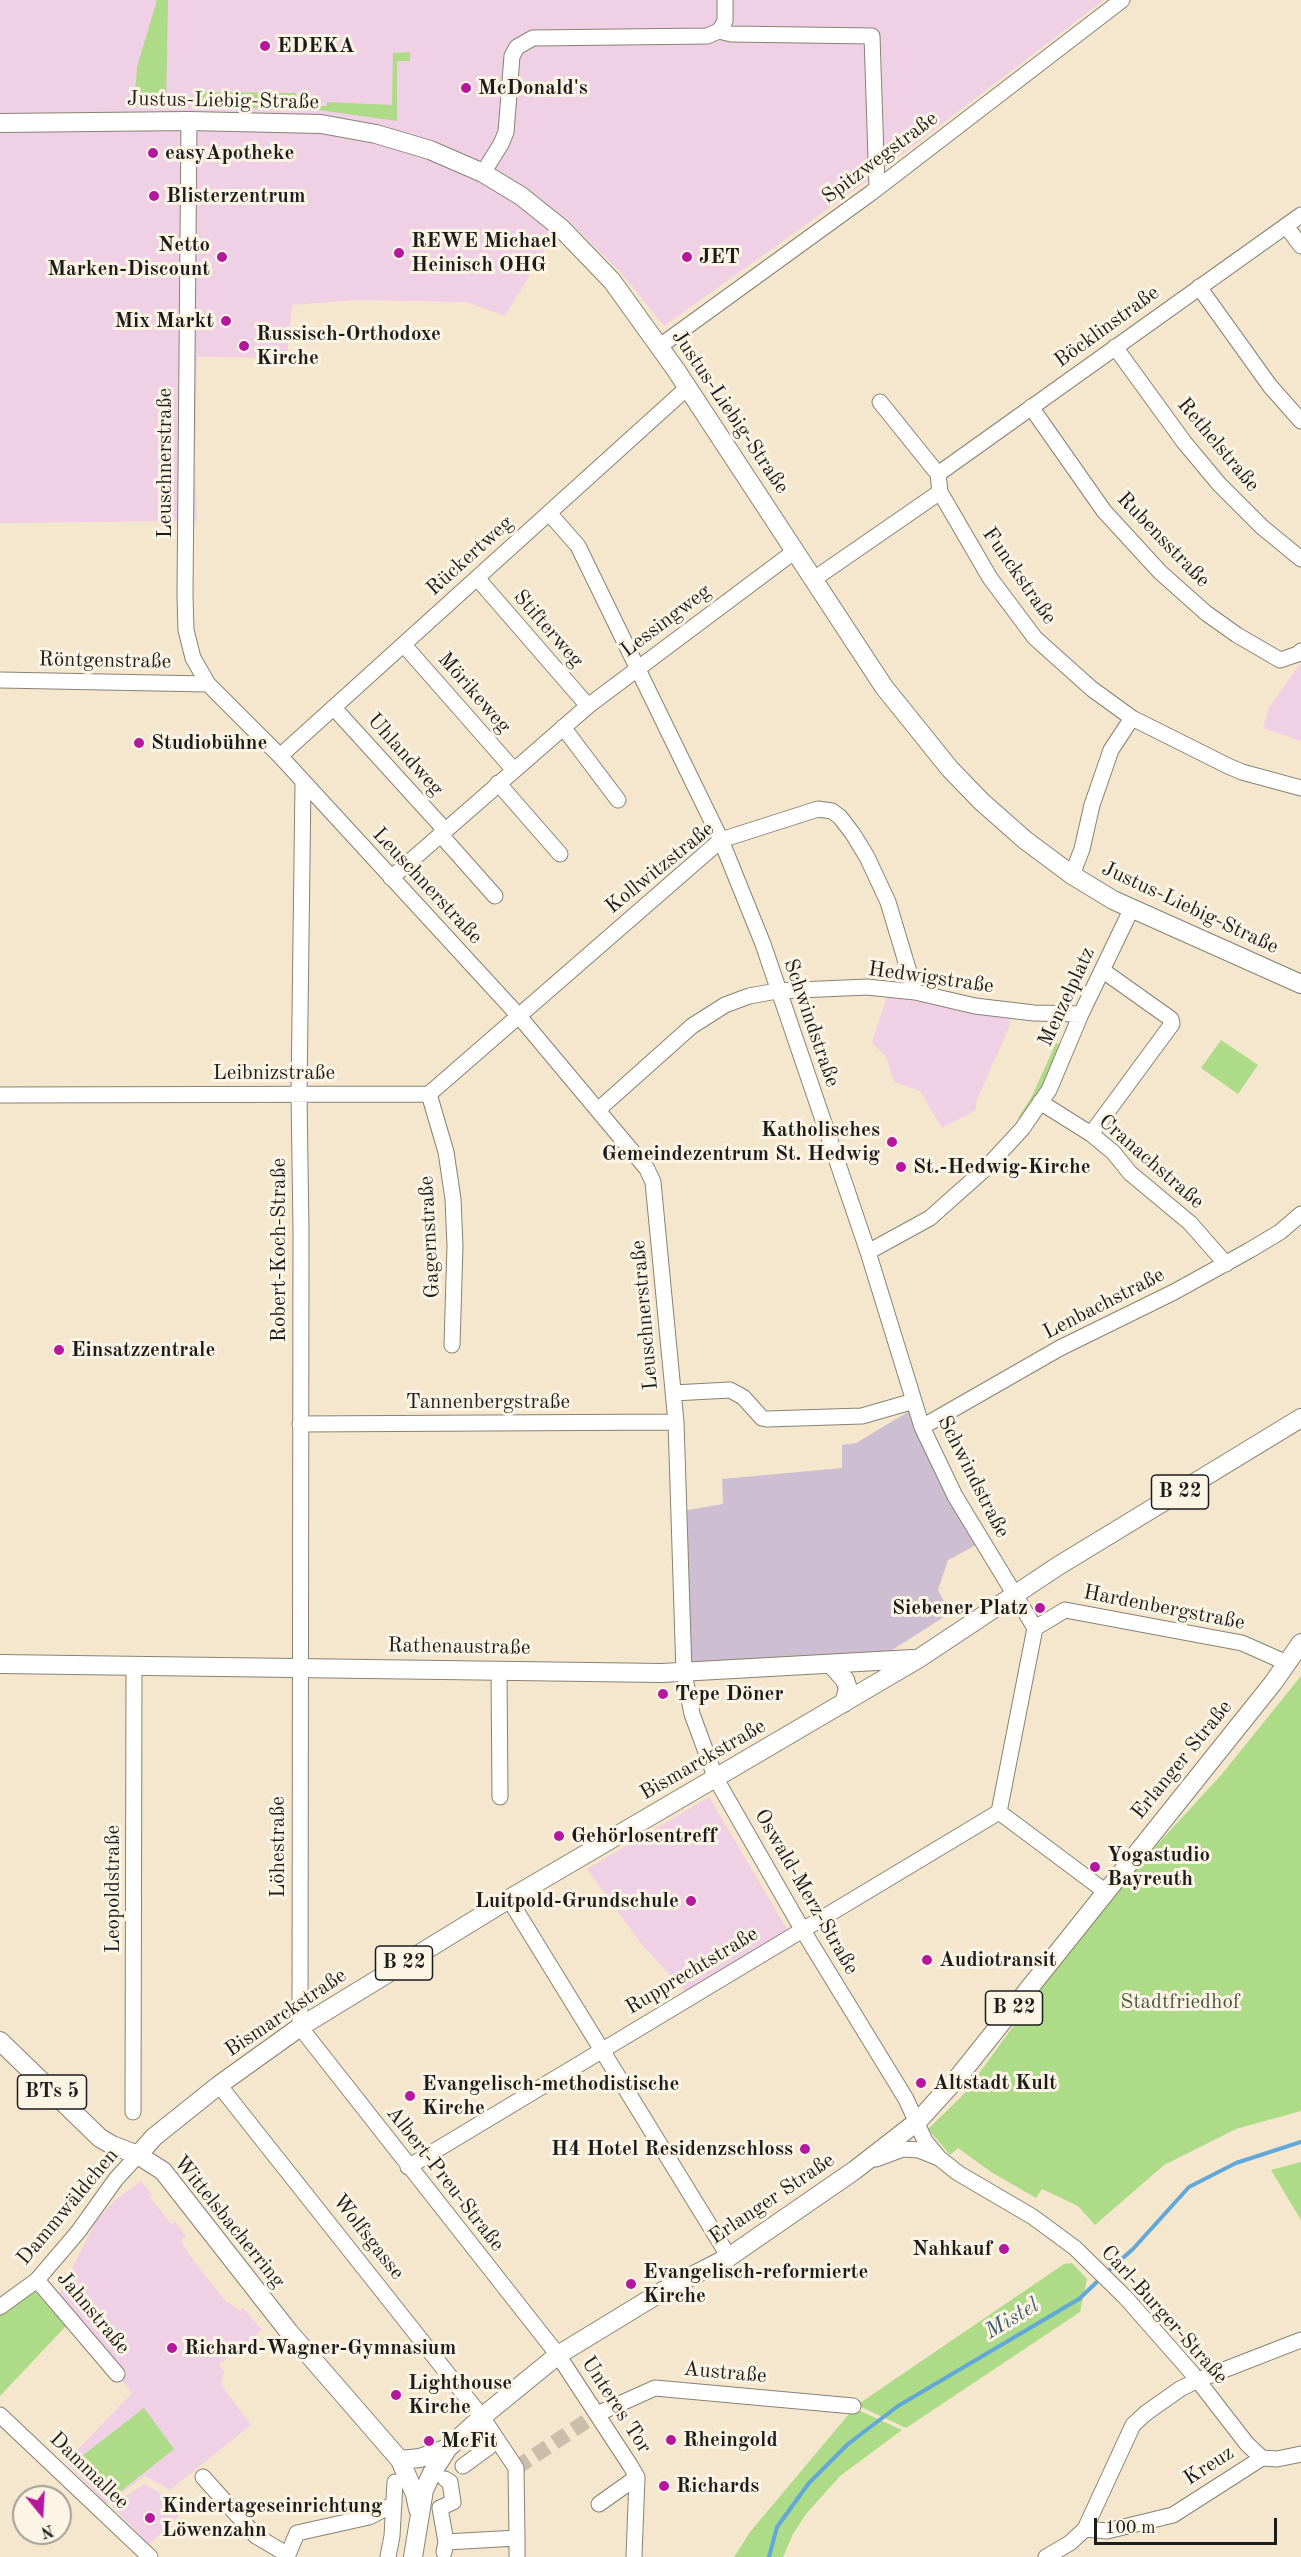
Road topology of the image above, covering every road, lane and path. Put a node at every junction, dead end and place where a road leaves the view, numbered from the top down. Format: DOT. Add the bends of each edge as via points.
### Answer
graph roads {
  1 [pos="725,0"];
  2 [pos="1122,0"];
  3 [pos="718,31"];
  4 [pos="5,119"];
  5 [pos="189,121"];
  6 [pos="0,132"];
  7 [pos="483,173"];
  8 [pos="877,188"];
  9 [pos="1301,215"];
  10 [pos="1286,226"];
  11 [pos="1301,246"];
  12 [pos="1199,287"];
  13 [pos="660,346"];
  14 [pos="1115,347"];
  15 [pos="687,388"];
  16 [pos="880,402"];
  17 [pos="1031,407"];
  18 [pos="1301,421"];
  19 [pos="938,474"];
  20 [pos="939,492"];
  21 [pos="549,513"];
  22 [pos="795,551"];
  23 [pos="1301,559"];
  24 [pos="477,578"];
  25 [pos="814,579"];
  26 [pos="404,645"];
  27 [pos="1300,652"];
  28 [pos="637,668"];
  29 [pos="0,680"];
  30 [pos="208,684"];
  31 [pos="588,706"];
  32 [pos="334,708"];
  33 [pos="1132,718"];
  34 [pos="563,727"];
  35 [pos="280,756"];
  36 [pos="513,769"];
  37 [pos="303,782"];
  38 [pos="498,783"];
  39 [pos="1301,788"];
  40 [pos="618,800"];
  41 [pos="326,808"];
  42 [pos="443,832"];
  43 [pos="304,833"];
  44 [pos="721,840"];
  45 [pos="560,855"];
  46 [pos="1072,875"];
  47 [pos="391,878"];
  48 [pos="495,896"];
  49 [pos="1131,910"];
  50 [pos="1102,970"];
  51 [pos="1301,984"];
  52 [pos="777,991"];
  53 [pos="915,992"];
  54 [pos="1081,1014"];
  55 [pos="518,1015"];
  56 [pos="298,1094"];
  57 [pos="429,1094"];
  58 [pos="0,1095"];
  59 [pos="1040,1102"];
  60 [pos="598,1109"];
  61 [pos="1091,1134"];
  62 [pos="1301,1214"];
  63 [pos="868,1252"];
  64 [pos="1226,1264"];
  65 [pos="452,1345"];
  66 [pos="673,1393"];
  67 [pos="914,1401"];
  68 [pos="1301,1418"];
  69 [pos="676,1422"];
  70 [pos="300,1424"];
  71 [pos="922,1427"];
  72 [pos="1013,1595"];
  73 [pos="1035,1629"];
  74 [pos="1301,1643"];
  75 [pos="909,1659"];
  76 [pos="1287,1663"];
  77 [pos="0,1664"];
  78 [pos="832,1665"];
  79 [pos="134,1666"];
  80 [pos="300,1667"];
  81 [pos="499,1670"];
  82 [pos="684,1673"];
  83 [pos="844,1703"];
  84 [pos="716,1779"];
  85 [pos="500,1797"];
  86 [pos="999,1812"];
  87 [pos="1106,1892"];
  88 [pos="509,1899"];
  89 [pos="802,1929"];
  90 [pos="300,2027"];
  91 [pos="0,2041"];
  92 [pos="602,2050"];
  93 [pos="219,2085"];
  94 [pos="133,2112"];
  95 [pos="918,2121"];
  96 [pos="138,2155"];
  97 [pos="939,2158"];
  98 [pos="408,2167"];
  99 [pos="855,2170"];
  100 [pos="729,2257"];
  101 [pos="37,2280"];
  102 [pos="0,2307"];
  103 [pos="1301,2340"];
  104 [pos="558,2355"];
  105 [pos="117,2374"];
  106 [pos="1198,2380"];
  107 [pos="853,2406"];
  108 [pos="597,2414"];
  109 [pos="0,2415"];
  110 [pos="482,2417"];
  111 [pos="489,2447"];
  112 [pos="448,2448"];
  113 [pos="1301,2454"];
  114 [pos="1262,2458"];
  115 [pos="400,2460"];
  116 [pos="463,2466"];
  117 [pos="203,2477"];
  118 [pos="638,2477"];
  119 [pos="445,2479"];
  120 [pos="395,2482"];
  121 [pos="394,2504"];
  122 [pos="599,2504"];
  123 [pos="419,2514"];
  124 [pos="1085,2529"];
  125 [pos="517,2538"];
  126 [pos="446,2550"];
  127 [pos="288,2556"];
  128 [pos="150,2557"];
  129 [pos="388,2557"];
  130 [pos="413,2557"];
  131 [pos="517,2557"];
  132 [pos="634,2557"];
  133 [pos="1046,2557"];
  1 -- 3 [label="street" via="725,21"];
  2 -- 8 [label="street, Spitzwegstraße"];
  3 -- 7 [label="street" via="707,36 542,37 525,41 512,56 506,132"];
  3 -- 8 [label="street" via="872,36"];
  4 -- 5 [label="main road, Justus-Liebig-Straße"];
  4 -- 6 [label="street"];
  5 -- 7 [label="main road, Justus-Liebig-Straße" via="321,124 412,143"];
  5 -- 30 [label="street, Leuschnerstraße" via="186,630 193,658"];
  7 -- 13 [label="main road, Justus-Liebig-Straße" via="521,196 561,228 612,281"];
  8 -- 13 [label="street, Spitzwegstraße"];
  9 -- 10 [label="street, Böcklinstraße"];
  10 -- 11 [label="street"];
  10 -- 12 [label="street, Böcklinstraße"];
  12 -- 14 [label="street, Böcklinstraße"];
  12 -- 18 [label="street" via="1270,386"];
  13 -- 15 [label="main road, Justus-Liebig-Straße"];
  14 -- 17 [label="street, Böcklinstraße"];
  14 -- 23 [label="street, Rethelstraße" via="1219,484"];
  15 -- 21 [label="street, Rückertweg"];
  15 -- 22 [label="main road, Justus-Liebig-Straße"];
  16 -- 19 [label="street"];
  17 -- 19 [label="street, Böcklinstraße"];
  17 -- 27 [label="street, Rubensstraße" via="1104,511 1160,572 1206,613 1280,660"];
  19 -- 20 [label="street"];
  20 -- 25 [label="street"];
  20 -- 33 [label="street, Funckstraße" via="990,578 1035,638 1092,689"];
  21 -- 24 [label="street, Rückertweg"];
  21 -- 28 [label="street, Schwindstraße" via="578,546"];
  22 -- 25 [label="main road, Justus-Liebig-Straße"];
  22 -- 28 [label="street, Lessingweg"];
  24 -- 26 [label="street, Rückertweg"];
  24 -- 31 [label="street, Stifterweg"];
  25 -- 46 [label="main road, Justus-Liebig-Straße" via="884,687 950,769 1025,840"];
  26 -- 32 [label="street, Rückertweg"];
  26 -- 36 [label="street, Mörikeweg"];
  28 -- 31 [label="street, Lessingweg"];
  28 -- 44 [label="street, Schwindstraße"];
  29 -- 30 [label="street, Röntgenstraße"];
  30 -- 35 [label="street, Leuschnerstraße"];
  31 -- 34 [label="street, Lessingweg"];
  32 -- 35 [label="street, Rückertweg"];
  32 -- 42 [label="street, Uhlandweg"];
  33 -- 39 [label="street, Funckstraße" via="1242,772"];
  33 -- 46 [label="street" via="1111,750"];
  34 -- 36 [label="street, Lessingweg"];
  34 -- 40 [label="street"];
  35 -- 37 [label="street, Leuschnerstraße"];
  36 -- 38 [label="street, Lessingweg"];
  37 -- 41 [label="street, Leuschnerstraße"];
  37 -- 43 [label="street, Robert-Koch-Straße"];
  38 -- 42 [label="street, Lessingweg"];
  38 -- 45 [label="street"];
  41 -- 43 [label="street"];
  41 -- 47 [label="street, Leuschnerstraße"];
  42 -- 47 [label="street, Lessingweg"];
  42 -- 48 [label="street"];
  43 -- 56 [label="street, Robert-Koch-Straße"];
  44 -- 52 [label="street, Schwindstraße"];
  44 -- 53 [label="street, Kollwitzstraße" via="818,809 840,817 854,834 888,902"];
  44 -- 55 [label="street, Kollwitzstraße"];
  46 -- 49 [label="main road, Justus-Liebig-Straße"];
  47 -- 55 [label="street, Leuschnerstraße"];
  49 -- 50 [label="street, Menzelplatz"];
  49 -- 51 [label="main road, Justus-Liebig-Straße"];
  50 -- 54 [label="street, Menzelplatz"];
  50 -- 61 [label="street" via="1172,1024"];
  52 -- 53 [label="street, Hedwigstraße" via="867,987"];
  52 -- 60 [label="street, Hedwigstraße" via="725,1005 692,1026"];
  52 -- 63 [label="street, Schwindstraße"];
  53 -- 54 [label="street, Hedwigstraße" via="975,1006"];
  54 -- 59 [label="street, Menzelplatz" via="1049,1090"];
  55 -- 57 [label="street"];
  55 -- 60 [label="street, Leuschnerstraße"];
  56 -- 57 [label="street, Leibnizstraße"];
  56 -- 58 [label="street, Leibnizstraße"];
  56 -- 70 [label="street, Robert-Koch-Straße"];
  57 -- 65 [label="street, Gagernstraße" via="446,1152 453,1199"];
  59 -- 61 [label="street, Cranachstraße"];
  59 -- 63 [label="street, Menzelplatz" via="1022,1129 953,1199 930,1218"];
  60 -- 66 [label="street, Leuschnerstraße" via="647,1169 653,1182"];
  61 -- 64 [label="street, Cranachstraße" via="1191,1224"];
  62 -- 64 [label="street, Lenbachstraße" via="1280,1232"];
  63 -- 67 [label="street, Schwindstraße"];
  64 -- 71 [label="street, Lenbachstraße" via="1060,1348"];
  66 -- 67 [label="street" via="730,1390 767,1419 862,1416"];
  66 -- 69 [label="street, Leuschnerstraße"];
  67 -- 71 [label="street, Schwindstraße"];
  68 -- 72 [label="main road, Bismarckstraße / B 22"];
  69 -- 70 [label="street, Tannenbergstraße"];
  69 -- 82 [label="street, Leuschnerstraße"];
  70 -- 80 [label="street, Robert-Koch-Straße"];
  71 -- 72 [label="street, Schwindstraße" via="954,1496"];
  72 -- 73 [label="street"];
  72 -- 75 [label="main road, Bismarckstraße / B 22"];
  73 -- 76 [label="street, Hardenbergstraße" via="1065,1610 1242,1642"];
  73 -- 86 [label="street"];
  74 -- 76 [label="main road, Erlanger Straße / B 22"];
  75 -- 78 [label="main road, Rathenaustraße"];
  75 -- 83 [label="main road, Bismarckstraße / B 22"];
  76 -- 87 [label="main road, Erlanger Straße / B 22"];
  77 -- 79 [label="main road, Rathenaustraße"];
  78 -- 82 [label="main road, Rathenaustraße"];
  78 -- 83 [label="main road" via="848,1689"];
  79 -- 80 [label="main road, Rathenaustraße"];
  79 -- 94 [label="street, Leopoldstraße"];
  80 -- 81 [label="main road, Rathenaustraße"];
  80 -- 90 [label="street, Löhestraße"];
  81 -- 82 [label="main road, Rathenaustraße"];
  81 -- 85 [label="street"];
  82 -- 84 [label="street, Oswald-Merz-Straße" via="692,1714"];
  83 -- 84 [label="main road, Bismarckstraße / B 22"];
  84 -- 88 [label="main road, Bismarckstraße / B 22"];
  84 -- 89 [label="street, Oswald-Merz-Straße"];
  86 -- 87 [label="street"];
  86 -- 89 [label="street, Rupprechtstraße"];
  87 -- 95 [label="main road, Erlanger Straße / B 22" via="959,2076"];
  88 -- 90 [label="main road, Bismarckstraße / B 22"];
  88 -- 92 [label="street"];
  89 -- 92 [label="street, Rupprechtstraße"];
  89 -- 95 [label="street, Oswald-Merz-Straße"];
  90 -- 93 [label="main road, Bismarckstraße / B 22"];
  90 -- 98 [label="street, Albert-Preu-Straße"];
  91 -- 96 [label="main road, Wittelsbacherring / BTs 5" via="100,2138"];
  92 -- 98 [label="street, Rupprechtstraße"];
  92 -- 100 [label="street"];
  93 -- 96 [label="main road, Bismarckstraße / B 22" via="154,2137"];
  93 -- 110 [label="street, Wolfsgasse"];
  95 -- 97 [label="street, Carl-Burger-Straße" via="925,2141"];
  95 -- 99 [label="main road, Erlanger Straße / B 22"];
  96 -- 101 [label="street, Dammwäldchen"];
  96 -- 115 [label="main road, Wittelsbacherring / B 22" via="163,2171 289,2332"];
  97 -- 99 [label="street, Erlanger Straße" via="903,2149"];
  97 -- 106 [label="street, Carl-Burger-Straße" via="1033,2217 1080,2252 1122,2293"];
  98 -- 104 [label="street, Albert-Preu-Straße"];
  99 -- 100 [label="main road, Erlanger Straße / B 22"];
  100 -- 104 [label="main road, Erlanger Straße / B 22" via="663,2291"];
  101 -- 102 [label="street, Dammwäldchen"];
  101 -- 105 [label="street, Jahnstraße"];
  103 -- 106 [label="street"];
  104 -- 108 [label="street, Unteres Tor"];
  104 -- 110 [label="main road, Erlanger Straße / B 22"];
  106 -- 114 [label="street, Carl-Burger-Straße"];
  106 -- 124 [label="street" via="1133,2425"];
  107 -- 108 [label="street, Austraße" via="655,2388"];
  108 -- 118 [label="street, Unteres Tor"];
  109 -- 128 [label="street, Dammallee"];
  110 -- 112 [label="main road, Erlanger Straße / B 22"];
  110 -- 125 [label="street, Wolfsgasse" via="516,2468"];
  111 -- 116 [label="street"];
  112 -- 115 [label="main road, B 22"];
  112 -- 123 [label="main road, B 22" via="424,2490"];
  113 -- 114 [label="street, Kreuz"];
  114 -- 124 [label="street, Kreuz" via="1173,2515 1107,2531"];
  115 -- 123 [label="main road, B 22"];
  117 -- 127 [label="street" via="256,2536"];
  118 -- 122 [label="street, Unteres Tor"];
  118 -- 132 [label="street, Unteres Tor"];
  119 -- 126 [label="street" via="450,2482 453,2502 440,2508"];
  120 -- 121 [label="street"];
  121 -- 127 [label="street" via="369,2517 297,2533"];
  121 -- 129 [label="street"];
  123 -- 130 [label="main road, B 22"];
  124 -- 133 [label="street"];
  125 -- 126 [label="street"];
  125 -- 131 [label="street, Wolfsgasse"];
}
